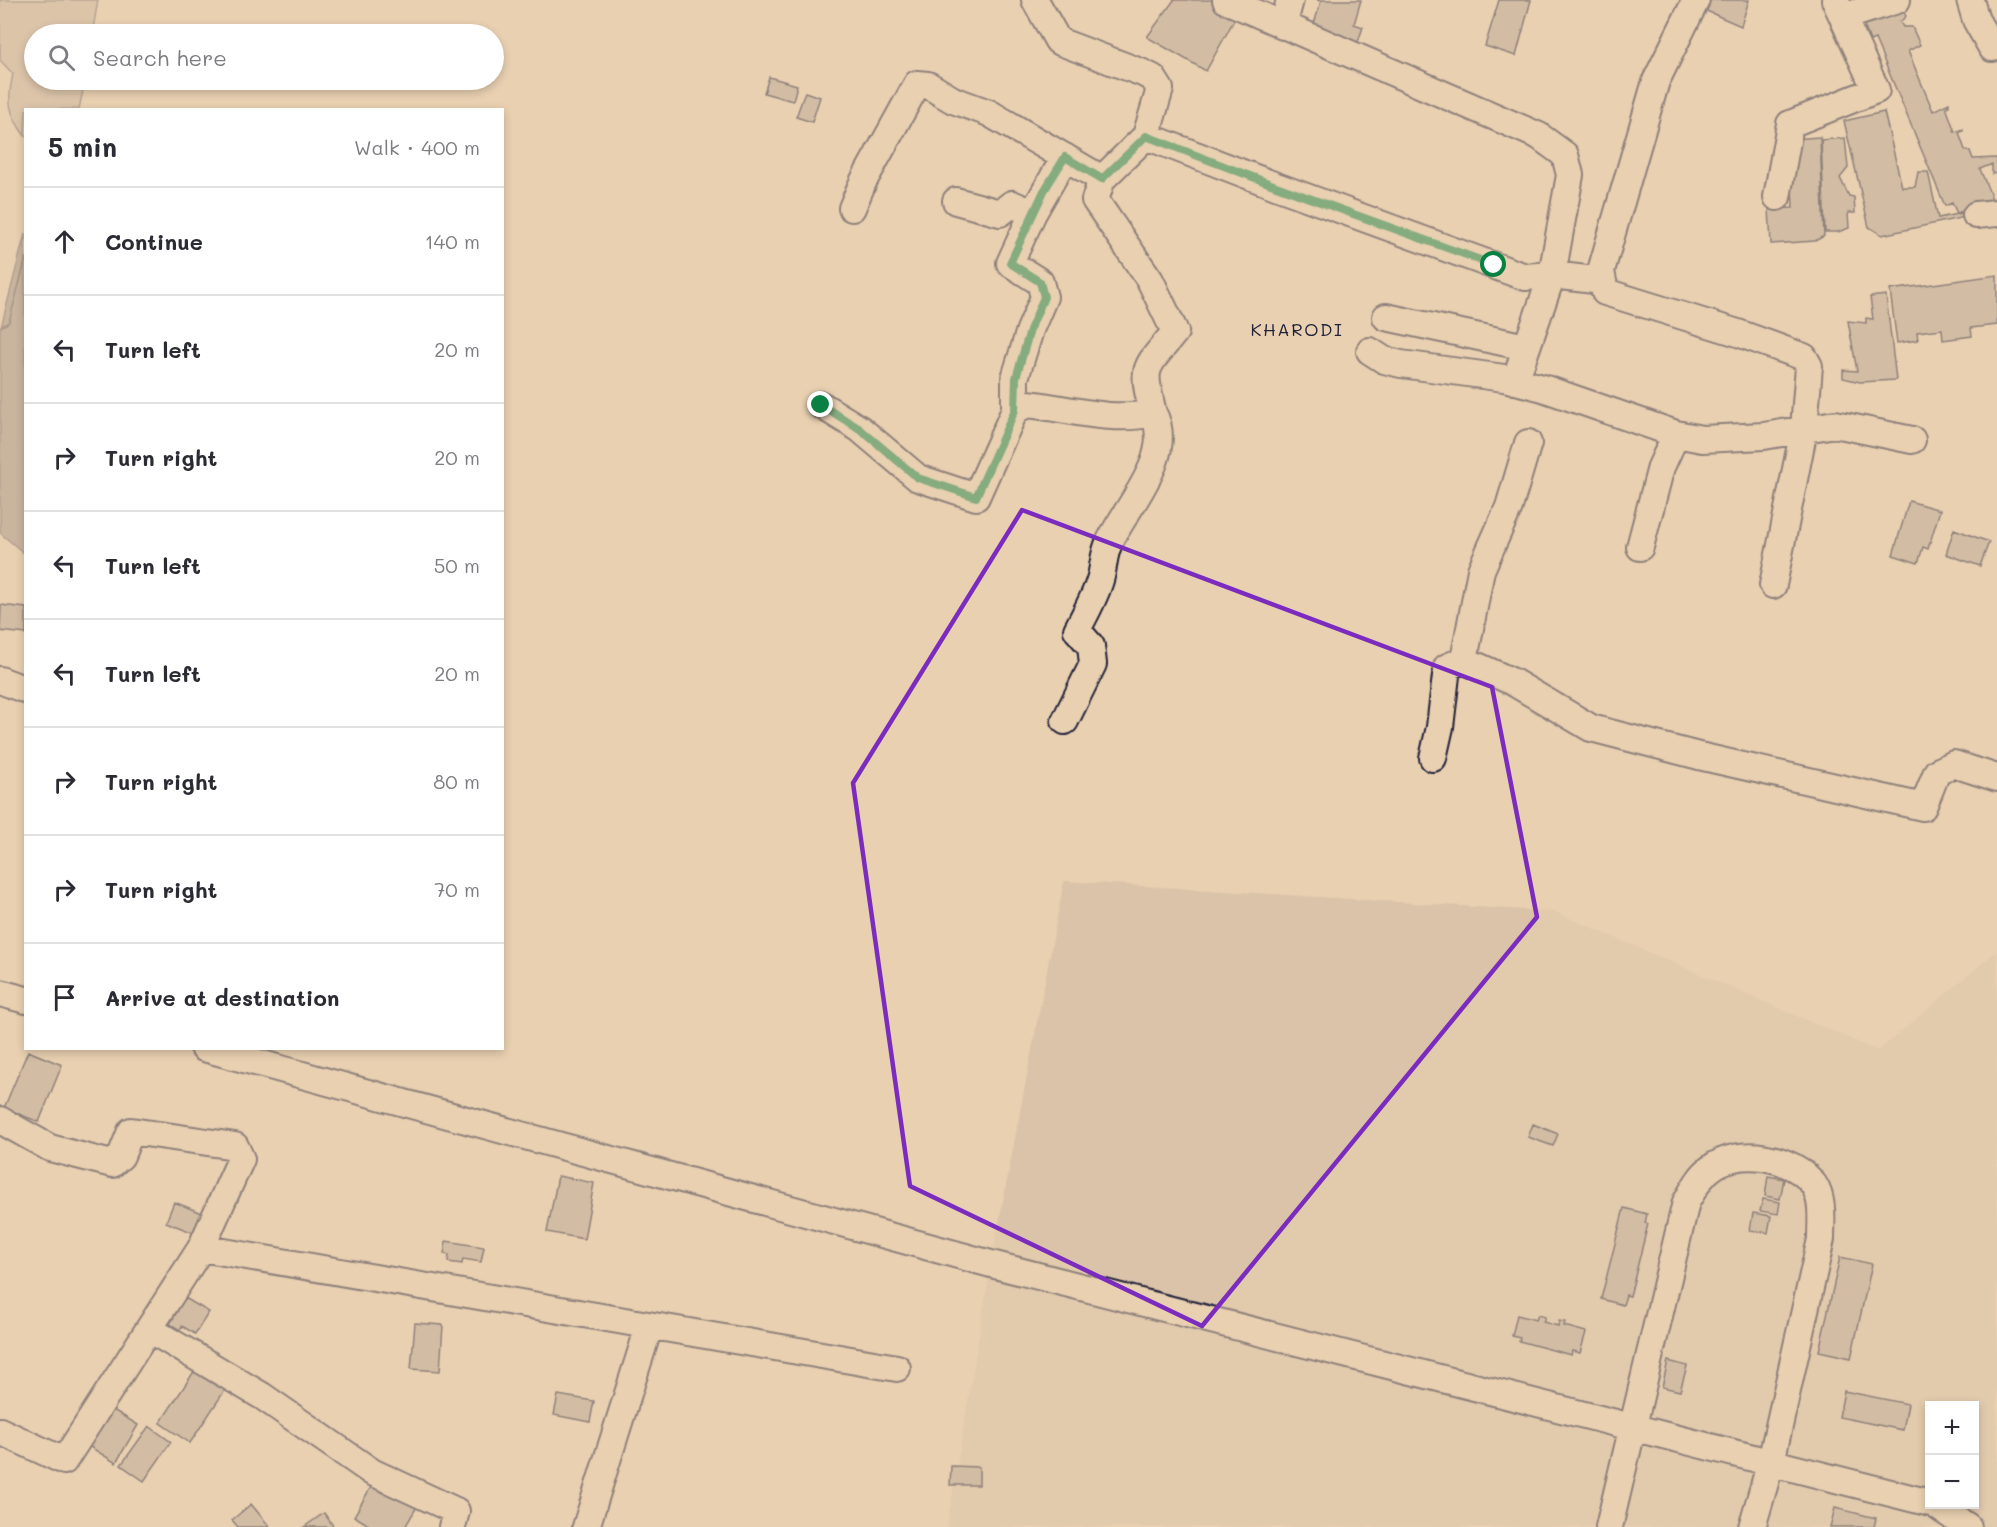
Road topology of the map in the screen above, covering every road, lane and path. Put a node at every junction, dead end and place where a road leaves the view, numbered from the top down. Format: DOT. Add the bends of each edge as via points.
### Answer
graph roads {
  1 [pos="1035,0"];
  2 [pos="1226,0"];
  3 [pos="1290,0"];
  4 [pos="1696,0"];
  5 [pos="1898,0"];
  6 [pos="1970,0"];
  7 [pos="1839,9"];
  8 [pos="1283,26"];
  9 [pos="1997,47"];
  10 [pos="1146,136"];
  11 [pos="1065,157"];
  12 [pos="1102,179"];
  13 [pos="1776,197"];
  14 [pos="956,201"];
  15 [pos="852,208"];
  16 [pos="1033,213"];
  17 [pos="1552,275"];
  18 [pos="1603,281"];
  19 [pos="1386,317"];
  20 [pos="1526,347"];
  21 [pos="1370,351"];
  22 [pos="1515,381"];
  23 [pos="821,405"];
  24 [pos="1015,410"];
  25 [pos="1153,413"];
  26 [pos="1804,429"];
  27 [pos="1677,434"];
  28 [pos="1912,440"];
  29 [pos="1528,443"];
  30 [pos="1640,547"];
  31 [pos="1773,585"];
  32 [pos="1464,660"];
  33 [pos="0,680"];
  34 [pos="24,689"];
  35 [pos="1065,721"];
  36 [pos="1433,758"];
  37 [pos="1997,778"];
  38 [pos="0,993"];
  39 [pos="24,999"];
  40 [pos="211,1050"];
  41 [pos="0,1120"];
  42 [pos="201,1248"];
  43 [pos="649,1327"];
  44 [pos="149,1329"];
  45 [pos="897,1368"];
  46 [pos="1631,1427"];
  47 [pos="0,1431"];
  48 [pos="1771,1462"];
  49 [pos="1925,1502"];
  50 [pos="1941,1509"];
  51 [pos="452,1527"];
  52 [pos="586,1527"];
  53 [pos="1609,1527"];
  54 [pos="1752,1527"];
  55 [pos="1968,1527"];
  1 -- 10 [label="street" via="1058,41 1153,78 1160,89"];
  2 -- 8 [label="street"];
  3 -- 8 [label="street"];
  4 -- 18 [label="street" via="1656,81 1601,271"];
  5 -- 7 [label="street"];
  6 -- 9 [label="street" via="1992,48"];
  7 -- 13 [label="street" via="1876,90 1790,124"];
  8 -- 17 [label="street" via="1539,136 1565,155 1570,175"];
  10 -- 12 [label="street"];
  10 -- 17 [label="street" via="1525,277"];
  11 -- 12 [label="street"];
  11 -- 15 [label="street" via="989,113 953,100 928,85 917,84"];
  11 -- 16 [label="street"];
  12 -- 25 [label="street" via="1095,200 1150,280 1175,332 1146,368 1144,377"];
  14 -- 16 [label="street" via="1000,213 1012,204"];
  16 -- 24 [label="street" via="1010,263 1040,282 1044,297 1016,378"];
  17 -- 18 [label="street"];
  17 -- 20 [label="street"];
  18 -- 26 [label="street" via="1605,292 1804,357 1809,366"];
  19 -- 20 [label="street"];
  20 -- 22 [label="street"];
  21 -- 22 [label="street" via="1401,364"];
  22 -- 27 [label="street"];
  23 -- 24 [label="street" via="860,429 918,478 976,497"];
  24 -- 25 [label="street" via="1027,404 1113,417"];
  25 -- 35 [label="street" via="1160,426 1158,446 1149,473 1108,545 1101,579 1077,630 1091,646 1093,664"];
  26 -- 27 [label="street" via="1730,440"];
  26 -- 28 [label="street" via="1835,424"];
  26 -- 31 [label="street"];
  27 -- 30 [label="street" via="1661,467"];
  29 -- 32 [label="street" via="1509,507 1481,570"];
  32 -- 36 [label="street" via="1447,667"];
  32 -- 37 [label="street" via="1513,682 1592,728 1923,807 1937,772 1953,764"];
  33 -- 34 [label="street"];
  38 -- 39 [label="street"];
  40 -- 46 [label="street" via="991,1264"];
  41 -- 42 [label="street" via="50,1148 112,1164 121,1156 131,1131 235,1146 241,1159"];
  42 -- 43 [label="street"];
  42 -- 44 [label="street"];
  43 -- 45 [label="street"];
  43 -- 52 [label="street"];
  44 -- 47 [label="street" via="64,1461"];
  44 -- 51 [label="street" via="262,1396 372,1472 456,1511"];
  46 -- 48 [label="street"];
  46 -- 48 [label="street" via="1686,1202 1711,1168 1729,1159 1749,1155 1777,1161 1799,1170 1814,1185 1821,1206 1821,1239"];
  46 -- 53 [label="street"];
  48 -- 49 [label="street"];
  48 -- 54 [label="street"];
  50 -- 55 [label="street"];
}
